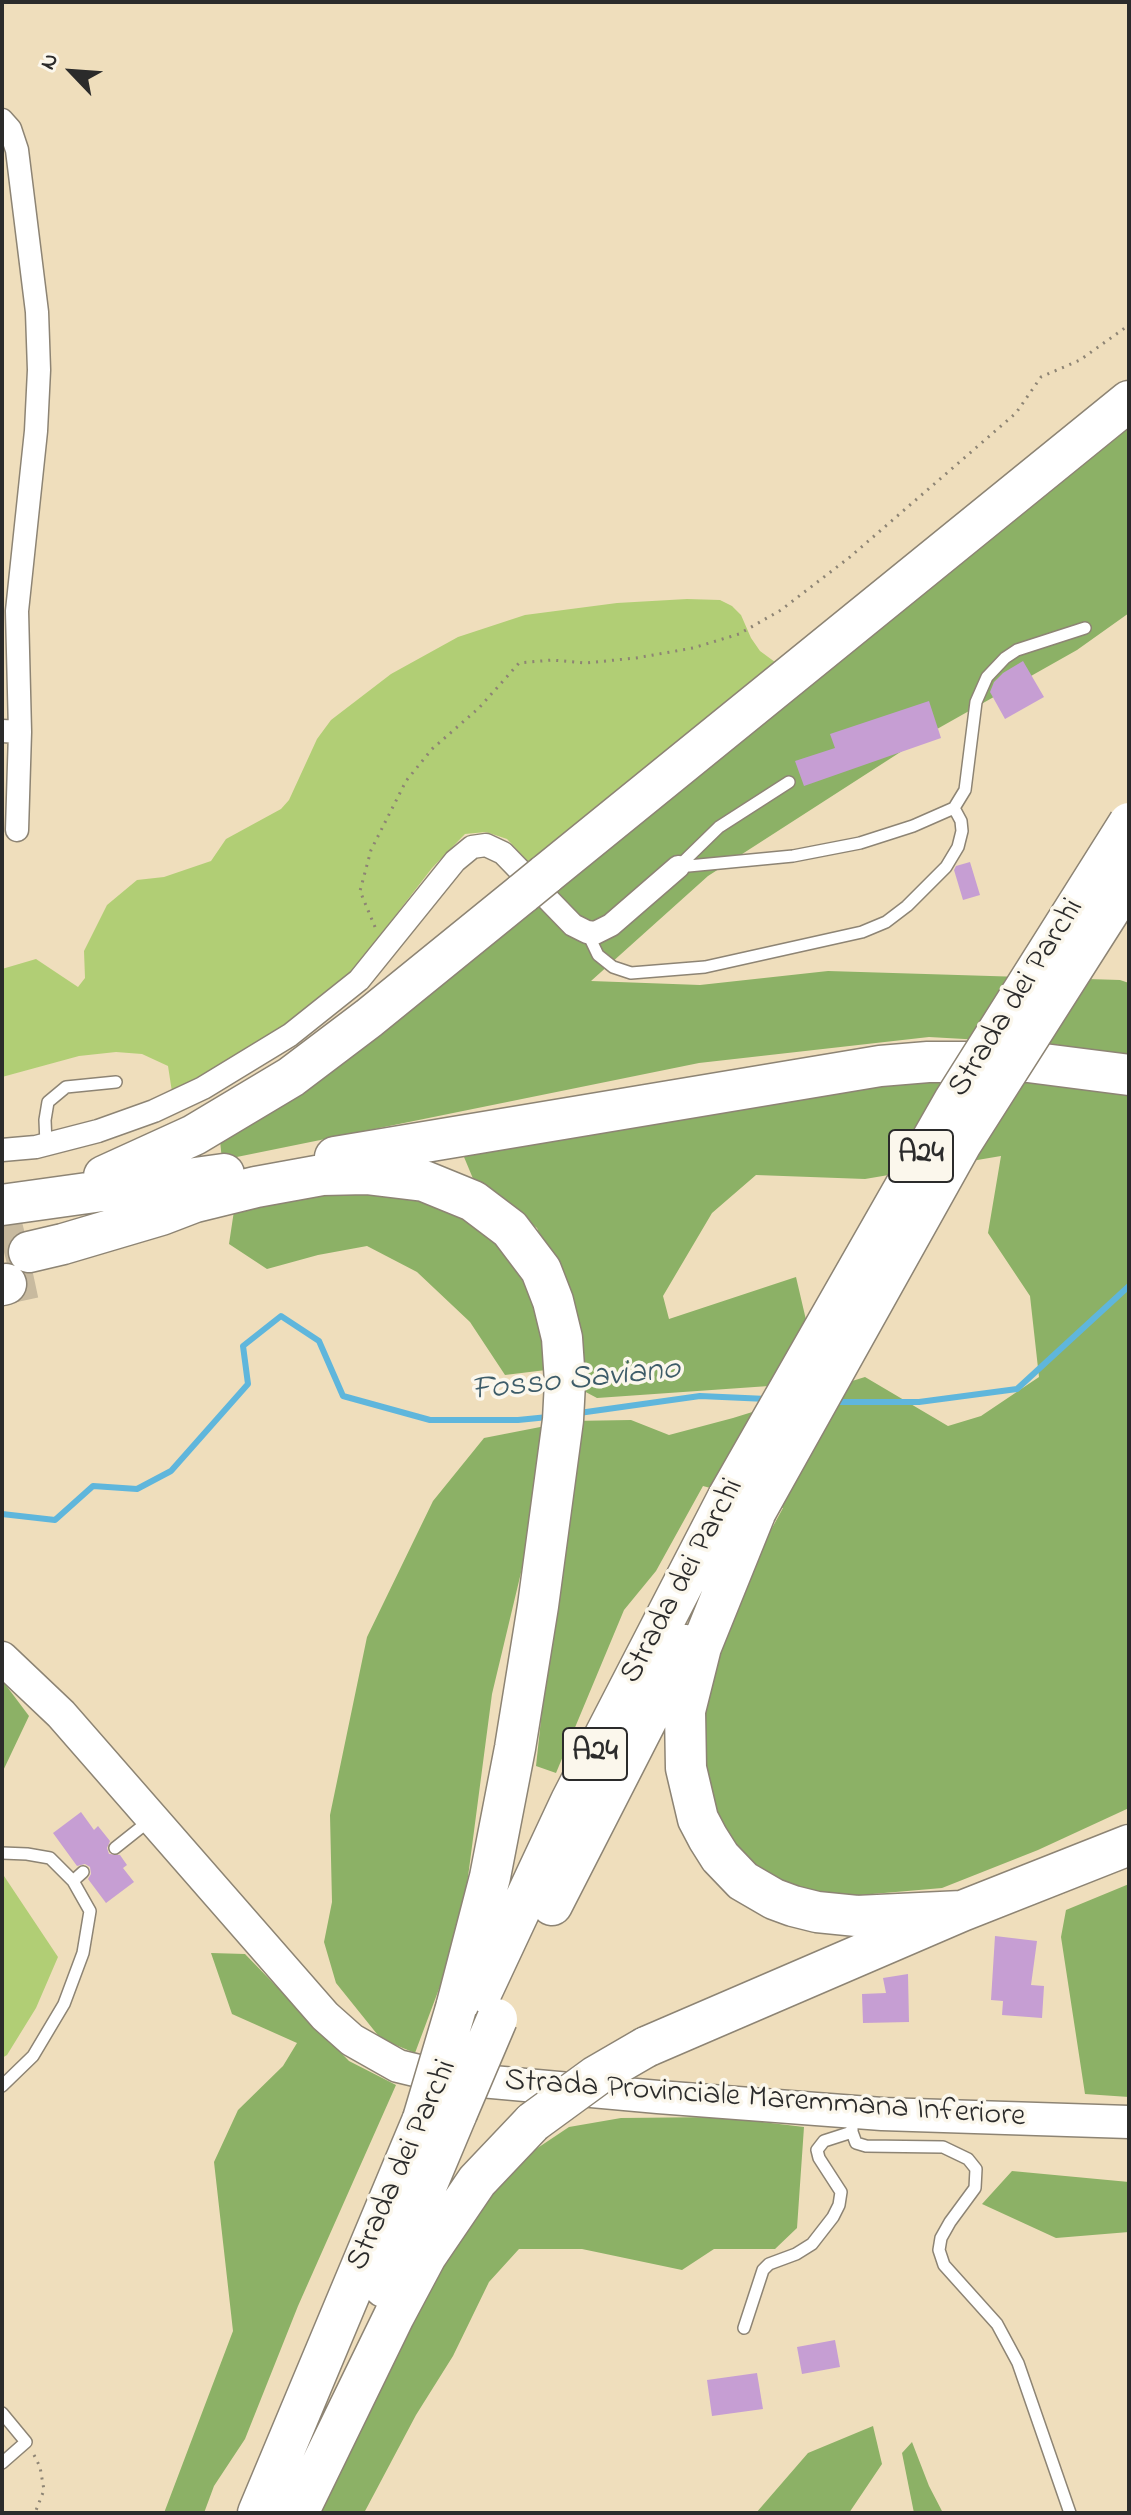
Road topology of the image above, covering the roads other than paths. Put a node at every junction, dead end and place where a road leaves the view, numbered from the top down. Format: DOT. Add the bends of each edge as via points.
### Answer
graph roads {
  1 [pos="2,120"];
  2 [pos="1129,401"];
  3 [pos="1085,628"];
  4 [pos="11,732"];
  5 [pos="789,782"];
  6 [pos="954,808"];
  7 [pos="1129,823"];
  8 [pos="17,830"];
  9 [pos="678,867"];
  10 [pos="1129,880"];
  11 [pos="587,932"];
  12 [pos="1129,1075"];
  13 [pos="116,1082"];
  14 [pos="46,1144"];
  15 [pos="2,1150"];
  16 [pos="300,1163"];
  17 [pos="4,1204"];
  18 [pos="178,1208"];
  19 [pos="17,1268"];
  20 [pos="742,1504"];
  21 [pos="2,1658"];
  22 [pos="151,1819"];
  23 [pos="1129,1845"];
  24 [pos="115,1848"];
  25 [pos="2,1853"];
  26 [pos="83,1872"];
  27 [pos="73,1881"];
  28 [pos="962,1911"];
  29 [pos="475,2014"];
  30 [pos="2,2086"];
  31 [pos="440,2116"];
  32 [pos="852,2122"];
  33 [pos="1129,2122"];
  34 [pos="744,2328"];
  35 [pos="2,2413"];
  36 [pos="2,2463"];
  37 [pos="258,2513"];
  38 [pos="292,2513"];
  39 [pos="298,2513"];
  40 [pos="1070,2513"];
  1 -- 4 [label="street" via="17,150 39,347"];
  2 -- 17 [label="highway" via="339,1041 239,1110 172,1147 78,1184"];
  3 -- 6 [label="lane" via="1017,650 987,677 976,702 965,790"];
  4 -- 8 [label="street"];
  5 -- 9 [label="lane" via="719,827"];
  6 -- 9 [label="lane" via="860,843 793,856"];
  6 -- 11 [label="lane" via="962,831 946,867 907,906 862,932 705,967 631,973 598,955"];
  7 -- 20 [label="highway, Strada dei Parchi / A24, bridge" via="947,1111"];
  9 -- 11 [label="street" via="611,925"];
  10 -- 20 [label="highway, Strada dei Parchi / A24, bridge"];
  11 -- 14 [label="street" via="573,925 503,853 478,845 461,854 359,980 290,1035 154,1111"];
  12 -- 16 [label="highway" via="1028,1062 880,1066"];
  13 -- 14 [label="lane" via="66,1087 48,1102"];
  14 -- 15 [label="street"];
  16 -- 17 [label="highway"];
  16 -- 18 [label="highway"];
  18 -- 19 [label="highway" via="63,1244"];
  18 -- 29 [label="highway" via="322,1175 382,1175 437,1185 502,1221 524,1244 547,1285 562,1338 565,1394 531,1651 484,1902"];
  20 -- 28 [label="highway" via="685,1711 686,1768 708,1838 743,1881 793,1906 857,1916"];
  20 -- 29 [label="highway, Strada dei Parchi / A24" via="600,1806"];
  21 -- 22 [label="main road, Strada Provinciale Maremmana Inferiore" via="61,1714"];
  22 -- 24 [label="lane"];
  22 -- 32 [label="main road, Strada Provinciale Maremmana Inferiore" via="325,2016 352,2040 406,2069"];
  23 -- 28 [label="highway"];
  25 -- 27 [label="lane" via="50,1858"];
  26 -- 27 [label="lane"];
  27 -- 30 [label="lane" via="90,1911 78,1971 40,2046"];
  28 -- 39 [label="highway, bridge" via="646,2047 533,2122 477,2181 426,2256"];
  29 -- 31 [label="highway, Strada dei Parchi / A24, bridge"];
  31 -- 37 [label="highway, Strada dei Parchi / A24"];
  31 -- 38 [label="highway, Strada dei Parchi / A24"];
  32 -- 33 [label="main road, Strada Provinciale Maremmana Inferiore"];
  32 -- 34 [label="lane" via="817,2150 841,2192 833,2217 812,2244 763,2270"];
  32 -- 40 [label="lane" via="856,2143 943,2147 976,2169 975,2188 950,2222 939,2250 944,2265 997,2324 1018,2363"];
  35 -- 36 [label="lane" via="26,2442"];
}
